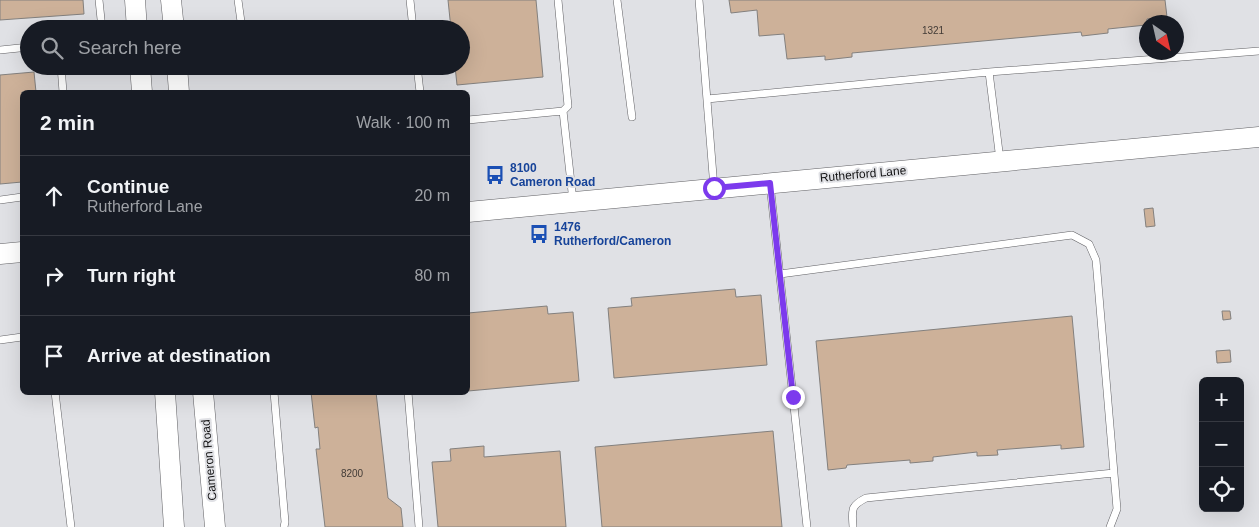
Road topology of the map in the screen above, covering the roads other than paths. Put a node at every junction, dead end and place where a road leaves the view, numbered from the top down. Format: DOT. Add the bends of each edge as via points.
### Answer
graph roads {
  1 [pos="99,0"];
  2 [pos="134,0"];
  3 [pos="172,0"];
  4 [pos="238,0"];
  5 [pos="410,0"];
  6 [pos="558,0"];
  7 [pos="617,0"];
  8 [pos="698,0"];
  9 [pos="101,20"];
  10 [pos="136,20"];
  11 [pos="173,20"];
  12 [pos="241,20"];
  13 [pos="412,20"];
  14 [pos="20,48"];
  15 [pos="0,50"];
  16 [pos="1259,51"];
  17 [pos="989,72"];
  18 [pos="62,75"];
  19 [pos="141,75"];
  20 [pos="178,75"];
  21 [pos="418,75"];
  22 [pos="63,90"];
  23 [pos="142,90"];
  24 [pos="179,90"];
  25 [pos="420,90"];
  26 [pos="707,99"];
  27 [pos="563,111"];
  28 [pos="632,117"];
  29 [pos="470,120"];
  30 [pos="1259,137"];
  31 [pos="1000,162"];
  32 [pos="770,183"];
  33 [pos="714,188"];
  34 [pos="20,197"];
  35 [pos="0,200"];
  36 [pos="572,202"];
  37 [pos="470,212"];
  38 [pos="20,252"];
  39 [pos="0,254"];
  40 [pos="780,274"];
  41 [pos="20,337"];
  42 [pos="0,340"];
  43 [pos="55,395"];
  44 [pos="165,395"];
  45 [pos="203,395"];
  46 [pos="274,395"];
  47 [pos="408,395"];
  48 [pos="1114,472"];
  49 [pos="71,527"];
  50 [pos="174,527"];
  51 [pos="215,527"];
  52 [pos="284,527"];
  53 [pos="418,527"];
  54 [pos="807,527"];
  55 [pos="852,527"];
  56 [pos="1110,527"];
  1 -- 9 [label="lane"];
  2 -- 10 [label="street"];
  3 -- 11 [label="street"];
  4 -- 12 [label="lane"];
  5 -- 13 [label="lane"];
  6 -- 27 [label="lane" via="568,106"];
  7 -- 28 [label="lane"];
  8 -- 26 [label="lane"];
  14 -- 15 [label="lane"];
  16 -- 17 [label="lane"];
  17 -- 26 [label="lane"];
  17 -- 31 [label="lane"];
  18 -- 22 [label="lane"];
  19 -- 23 [label="street"];
  20 -- 24 [label="street"];
  21 -- 25 [label="lane"];
  26 -- 33 [label="lane"];
  27 -- 29 [label="lane"];
  27 -- 36 [label="lane"];
  30 -- 31 [label="street, Rutherford Lane"];
  31 -- 32 [label="street, Rutherford Lane"];
  32 -- 33 [label="street, Rutherford Lane"];
  32 -- 40 [label="lane"];
  33 -- 36 [label="street, Rutherford Lane"];
  34 -- 35 [label="lane"];
  36 -- 37 [label="street, Rutherford Lane"];
  38 -- 39 [label="street"];
  40 -- 48 [label="lane" via="1072,234 1089,244 1096,260"];
  40 -- 54 [label="lane"];
  41 -- 42 [label="lane"];
  43 -- 49 [label="lane"];
  44 -- 50 [label="street"];
  45 -- 51 [label="street, Cameron Road"];
  46 -- 52 [label="lane"];
  47 -- 53 [label="lane"];
  48 -- 55 [label="lane" via="866,498 852,510"];
  48 -- 56 [label="lane" via="1117,509"];
}
